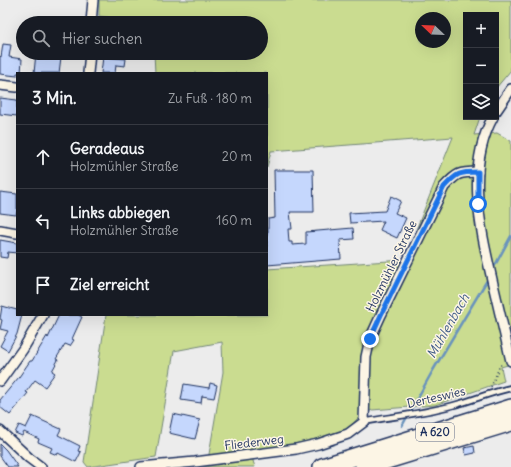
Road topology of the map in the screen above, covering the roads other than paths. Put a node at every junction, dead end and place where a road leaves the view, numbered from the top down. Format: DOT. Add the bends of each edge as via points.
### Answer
graph roads {
  1 [pos="93,0"];
  2 [pos="92,16"];
  3 [pos="89,60"];
  4 [pos="88,72"];
  5 [pos="0,85"];
  6 [pos="16,87"];
  7 [pos="511,89"];
  8 [pos="499,107"];
  9 [pos="492,120"];
  10 [pos="478,172"];
  11 [pos="0,230"];
  12 [pos="16,232"];
  13 [pos="42,316"];
  14 [pos="511,361"];
  15 [pos="0,381"];
  16 [pos="511,388"];
  17 [pos="511,408"];
  18 [pos="364,422"];
  19 [pos="511,422"];
  20 [pos="0,431"];
  21 [pos="41,467"];
  22 [pos="141,467"];
  23 [pos="322,467"];
  24 [pos="364,467"];
  1 -- 2 [label="street"];
  3 -- 4 [label="street"];
  5 -- 6 [label="street"];
  7 -- 8 [label="street"];
  9 -- 10 [label="street" via="482,147"];
  10 -- 14 [label="street" via="478,204 483,238"];
  10 -- 18 [label="street, Holzmühler Straße" via="455,175 444,187 370,339 366,357"];
  11 -- 12 [label="street"];
  13 -- 15 [label="street"];
  16 -- 18 [label="lane, Derteswies" via="458,404"];
  17 -- 23 [label="highway, A 620"];
  18 -- 22 [label="street, Fliederweg" via="348,434 296,449"];
  19 -- 24 [label="highway, A 620"];
  20 -- 21 [label="street"];
}
